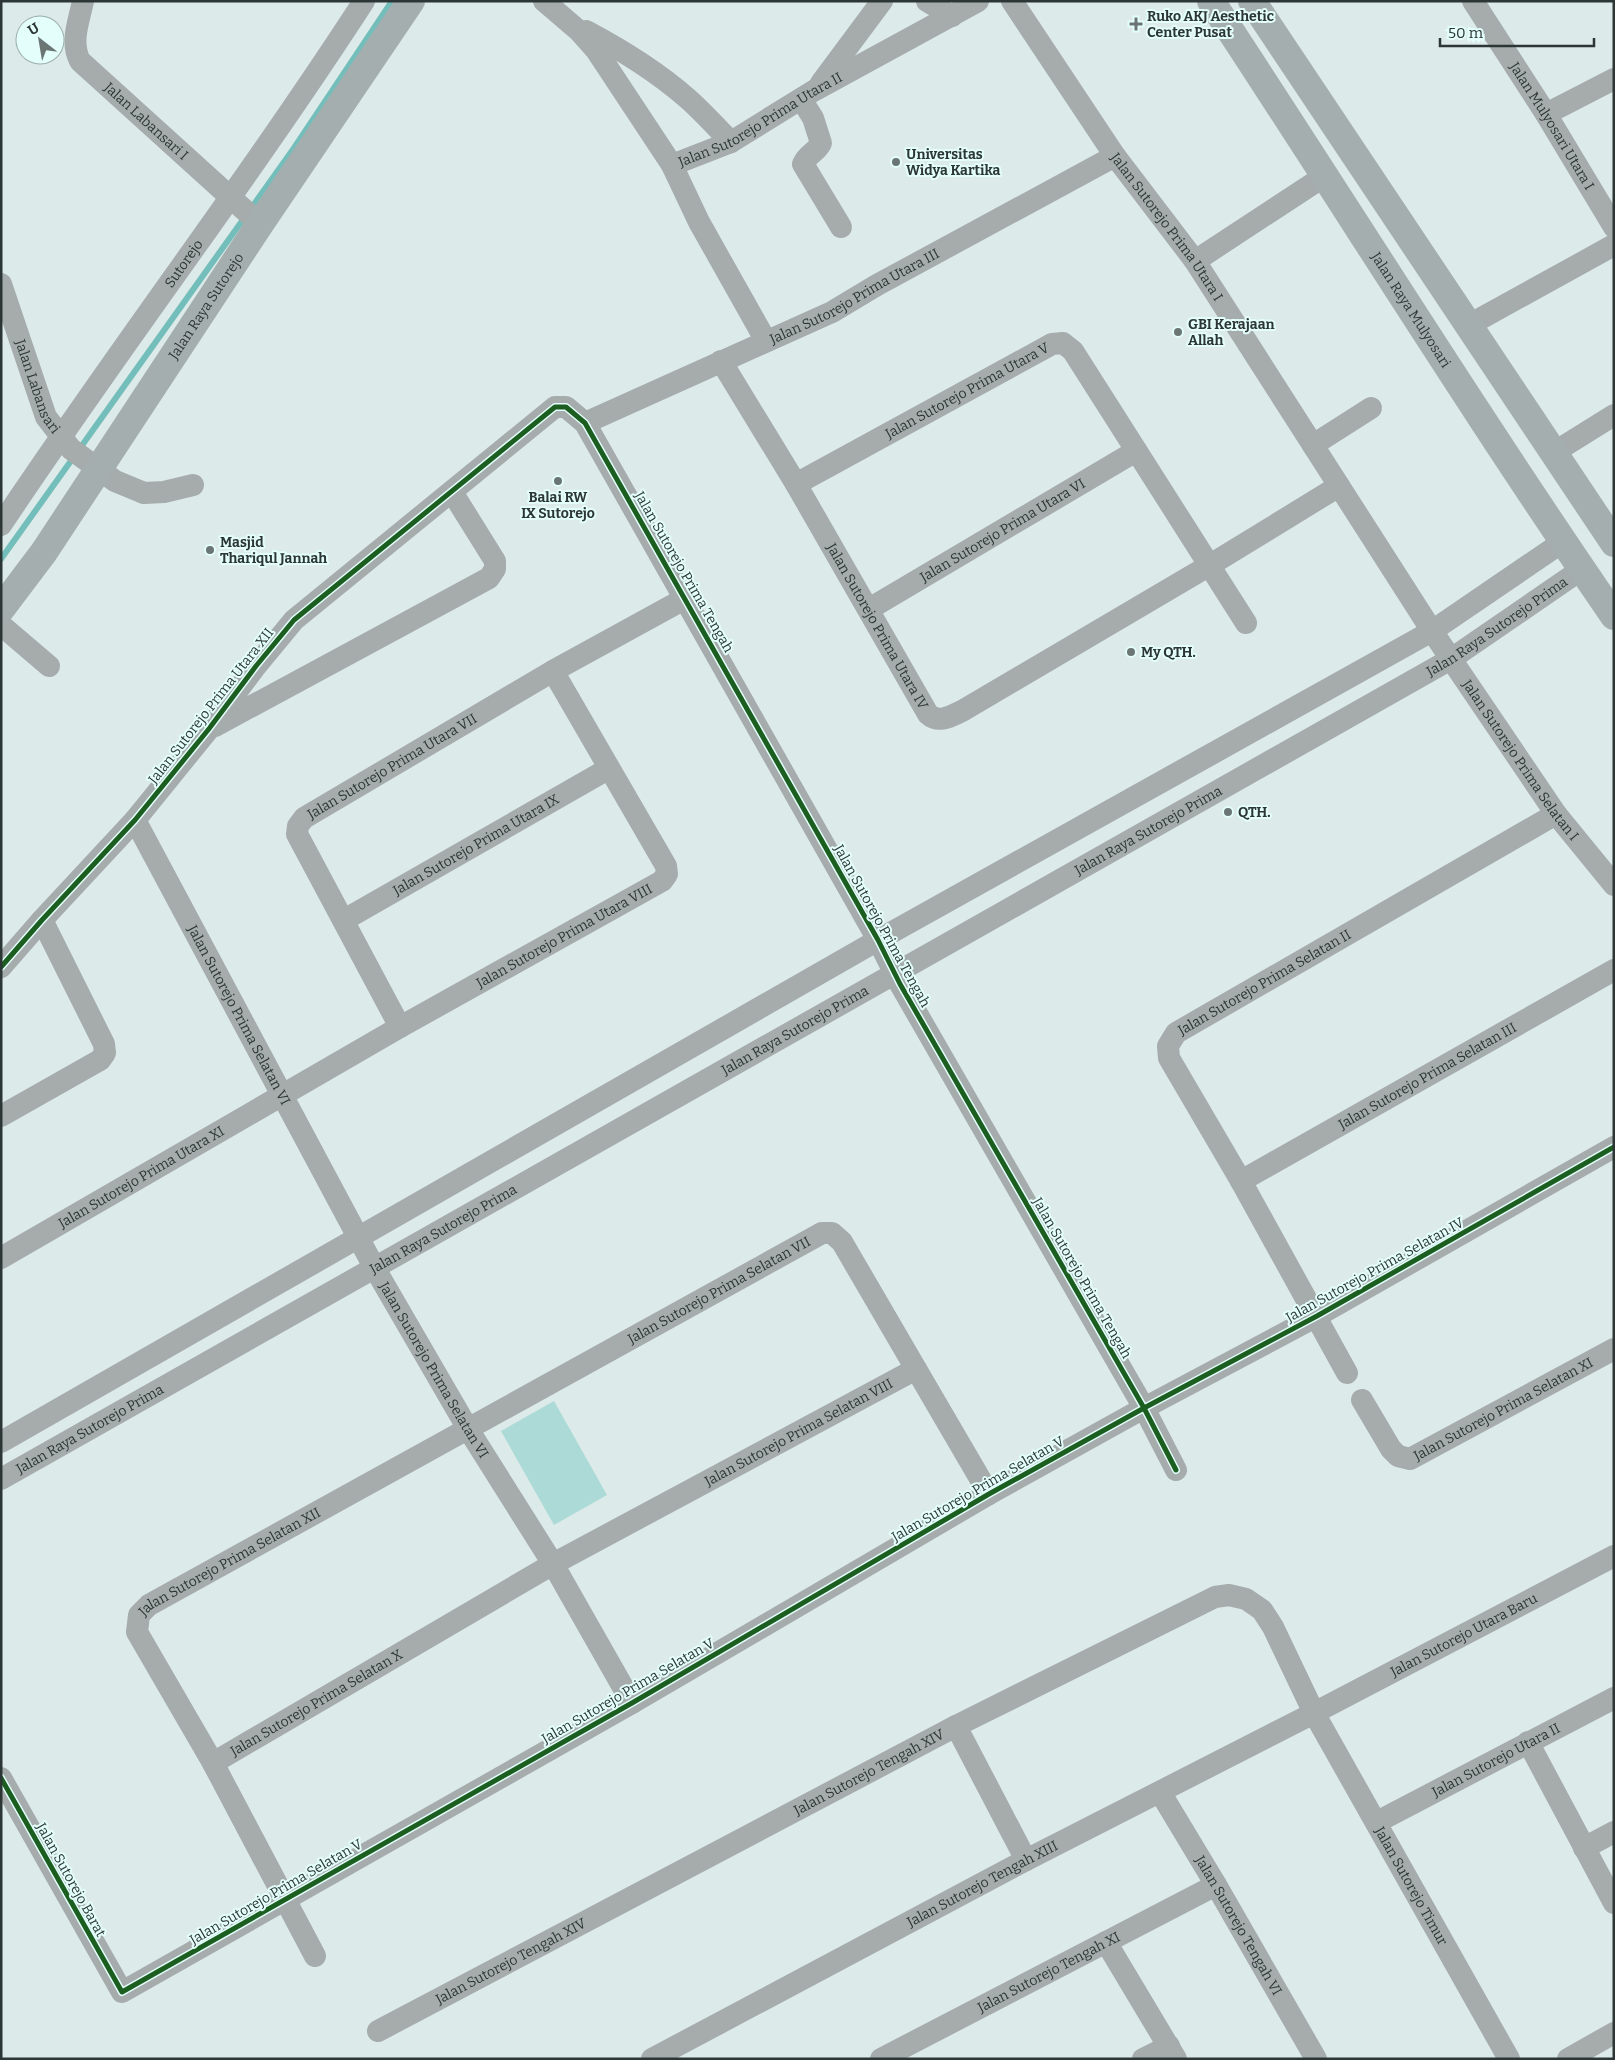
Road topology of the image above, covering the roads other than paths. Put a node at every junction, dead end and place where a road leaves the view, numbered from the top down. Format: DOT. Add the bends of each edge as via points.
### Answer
graph roads {
  1 [pos="83,1"];
  2 [pos="364,1"];
  3 [pos="411,1"];
  4 [pos="544,1"];
  5 [pos="882,1"];
  6 [pos="927,1"];
  7 [pos="978,1"];
  8 [pos="1012,1"];
  9 [pos="1211,1"];
  10 [pos="1252,1"];
  11 [pos="1473,1"];
  12 [pos="952,16"];
  13 [pos="570,23"];
  14 [pos="1299,71"];
  15 [pos="1614,79"];
  16 [pos="1270,90"];
  17 [pos="808,95"];
  18 [pos="1546,114"];
  19 [pos="731,142"];
  20 [pos="1115,156"];
  21 [pos="672,165"];
  22 [pos="1326,175"];
  23 [pos="245,211"];
  24 [pos="841,227"];
  25 [pos="1614,227"];
  26 [pos="1614,245"];
  27 [pos="1195,261"];
  28 [pos="1,284"];
  29 [pos="1469,325"];
  30 [pos="766,341"];
  31 [pos="721,361"];
  32 [pos="556,407"];
  33 [pos="1371,408"];
  34 [pos="1614,415"];
  35 [pos="585,423"];
  36 [pos="1313,445"];
  37 [pos="1136,451"];
  38 [pos="1553,453"];
  39 [pos="78,454"];
  40 [pos="796,484"];
  41 [pos="193,485"];
  42 [pos="1339,486"];
  43 [pos="452,492"];
  44 [pos="1,525"];
  45 [pos="1564,541"];
  46 [pos="1614,543"];
  47 [pos="1210,565"];
  48 [pos="1582,569"];
  49 [pos="686,598"];
  50 [pos="1,608"];
  51 [pos="869,610"];
  52 [pos="1614,616"];
  53 [pos="1246,622"];
  54 [pos="1,626"];
  55 [pos="1432,631"];
  56 [pos="1451,659"];
  57 [pos="50,666"];
  58 [pos="553,672"];
  59 [pos="208,730"];
  60 [pos="608,769"];
  61 [pos="1556,814"];
  62 [pos="135,820"];
  63 [pos="1614,885"];
  64 [pos="42,920"];
  65 [pos="344,920"];
  66 [pos="878,940"];
  67 [pos="1,967"];
  68 [pos="1614,970"];
  69 [pos="894,974"];
  70 [pos="400,1027"];
  71 [pos="281,1095"];
  72 [pos="1,1116"];
  73 [pos="1614,1147"];
  74 [pos="1241,1181"];
  75 [pos="359,1237"];
  76 [pos="1,1258"];
  77 [pos="374,1267"];
  78 [pos="1317,1316"];
  79 [pos="1614,1349"];
  80 [pos="916,1368"];
  81 [pos="1347,1373"];
  82 [pos="1362,1400"];
  83 [pos="1144,1408"];
  84 [pos="468,1429"];
  85 [pos="1,1442"];
  86 [pos="1176,1470"];
  87 [pos="1,1479"];
  88 [pos="989,1494"];
  89 [pos="1614,1556"];
  90 [pos="553,1564"];
  91 [pos="1614,1698"];
  92 [pos="632,1703"];
  93 [pos="1314,1713"];
  94 [pos="956,1726"];
  95 [pos="1528,1742"];
  96 [pos="212,1762"];
  97 [pos="1,1778"];
  98 [pos="1160,1792"];
  99 [pos="1379,1821"];
  100 [pos="1614,1832"];
  101 [pos="1584,1848"];
  102 [pos="1026,1860"];
  103 [pos="1216,1884"];
  104 [pos="284,1900"];
  105 [pos="1614,1902"];
  106 [pos="1106,1942"];
  107 [pos="315,1956"];
  108 [pos="122,1992"];
  109 [pos="378,2031"];
  110 [pos="1614,2033"];
  111 [pos="1173,2052"];
  112 [pos="652,2059"];
  113 [pos="881,2059"];
  114 [pos="1144,2059"];
  115 [pos="1316,2059"];
  116 [pos="1510,2059"];
  117 [pos="1568,2059"];
  1 -- 23 [label="street, Jalan Labansari I" via="74,43 80,61"];
  2 -- 23 [label="street, Sutorejo" via="317,73"];
  3 -- 23 [label="main road, Jalan Raya Sutorejo"];
  4 -- 13 [label="street, Jalan Sutorejo Prima Utara II"];
  5 -- 17 [label="street"];
  6 -- 12 [label="street"];
  7 -- 12 [label="street, Jalan Sutorejo Prima Utara II"];
  8 -- 20 [label="street, Jalan Sutorejo Prima Utara I"];
  9 -- 16 [label="main road, Jalan Raya Mulyosari"];
  10 -- 14 [label="main road"];
  11 -- 18 [label="street, Jalan Mulyosari Utara I"];
  12 -- 17 [label="street, Jalan Sutorejo Prima Utara II"];
  13 -- 19 [label="street" via="621,49 652,70 688,98"];
  13 -- 21 [label="street, Jalan Sutorejo Prima Utara II" via="589,40"];
  14 -- 16 [label="main road"];
  14 -- 29 [label="main road"];
  15 -- 18 [label="street"];
  16 -- 22 [label="main road, Jalan Raya Mulyosari"];
  17 -- 19 [label="street, Jalan Sutorejo Prima Utara II"];
  17 -- 24 [label="street" via="820,143 818,149 806,156 803,164"];
  18 -- 25 [label="street, Jalan Mulyosari Utara I"];
  19 -- 21 [label="street, Jalan Sutorejo Prima Utara II"];
  20 -- 27 [label="street, Jalan Sutorejo Prima Utara I"];
  20 -- 30 [label="street, Jalan Sutorejo Prima Utara III" via="832,312"];
  21 -- 30 [label="street" via="699,222"];
  22 -- 27 [label="street"];
  22 -- 45 [label="main road, Jalan Raya Mulyosari" via="1495,440"];
  23 -- 39 [label="street, Sutorejo"];
  23 -- 39 [label="main road, Jalan Raya Sutorejo" via="168,361"];
  26 -- 29 [label="street"];
  27 -- 36 [label="street, Jalan Sutorejo Prima Utara I"];
  28 -- 39 [label="street, Jalan Labansari" via="46,417"];
  29 -- 38 [label="main road"];
  30 -- 31 [label="street, Jalan Sutorejo Prima Utara III"];
  31 -- 35 [label="street, Jalan Sutorejo Prima Utara III"];
  31 -- 40 [label="street, Jalan Sutorejo Prima Utara IV"];
  32 -- 35 [label="street, Jalan Sutorejo Prima Tengah" via="566,407"];
  32 -- 43 [label="street, Jalan Sutorejo Prima Utara XII"];
  33 -- 36 [label="street"];
  34 -- 38 [label="street"];
  35 -- 49 [label="street, Jalan Sutorejo Prima Tengah"];
  36 -- 42 [label="street, Jalan Sutorejo Prima Utara I"];
  37 -- 40 [label="street, Jalan Sutorejo Prima Utara V" via="1073,351 1058,343"];
  37 -- 47 [label="street, Jalan Sutorejo Prima Utara V"];
  37 -- 51 [label="street, Jalan Sutorejo Prima Utara VI"];
  38 -- 46 [label="main road"];
  39 -- 41 [label="street" via="115,481 144,493"];
  39 -- 44 [label="street, Sutorejo"];
  39 -- 50 [label="main road, Jalan Raya Sutorejo" via="44,552"];
  40 -- 51 [label="street, Jalan Sutorejo Prima Utara IV"];
  42 -- 47 [label="street, Jalan Sutorejo Prima Utara IV"];
  42 -- 55 [label="street, Jalan Sutorejo Prima Utara I"];
  43 -- 59 [label="street, Jalan Sutorejo Prima Utara XII" via="300,614"];
  43 -- 59 [label="street, Jalan Sutorejo Prima Utara XII" via="495,561 495,569 489,578"];
  45 -- 48 [label="main road, Jalan Raya Mulyosari"];
  45 -- 55 [label="street"];
  47 -- 51 [label="street, Jalan Sutorejo Prima Utara IV" via="944,719 928,714"];
  47 -- 53 [label="street, Jalan Sutorejo Prima Utara V"];
  48 -- 52 [label="main road, Jalan Raya Mulyosari"];
  48 -- 56 [label="street, Jalan Raya Sutorejo Prima"];
  49 -- 58 [label="street, Jalan Sutorejo Prima Utara VII"];
  49 -- 66 [label="street, Jalan Sutorejo Prima Tengah"];
  54 -- 57 [label="street"];
  55 -- 56 [label="street, Jalan Sutorejo Prima Selatan I"];
  55 -- 66 [label="street"];
  56 -- 61 [label="street, Jalan Sutorejo Prima Selatan I"];
  56 -- 69 [label="street, Jalan Raya Sutorejo Prima"];
  58 -- 60 [label="street, Jalan Sutorejo Prima Utara VIII"];
  58 -- 65 [label="street, Jalan Sutorejo Prima Utara VII" via="299,823 297,834"];
  59 -- 62 [label="street, Jalan Sutorejo Prima Utara XII"];
  60 -- 65 [label="street, Jalan Sutorejo Prima Utara IX"];
  60 -- 70 [label="street, Jalan Sutorejo Prima Utara VIII" via="666,866 667,874 662,881"];
  61 -- 63 [label="street, Jalan Sutorejo Prima Selatan I"];
  61 -- 74 [label="street, Jalan Sutorejo Prima Selatan II" via="1176,1033 1168,1046 1169,1058"];
  62 -- 64 [label="street, Jalan Sutorejo Prima Utara XII"];
  62 -- 71 [label="street, Jalan Sutorejo Prima Selatan VI"];
  64 -- 67 [label="street, Jalan Sutorejo Prima Utara XII"];
  64 -- 72 [label="street" via="106,1050 100,1060"];
  65 -- 70 [label="street, Jalan Sutorejo Prima Utara VII"];
  66 -- 69 [label="street, Jalan Sutorejo Prima Tengah"];
  66 -- 75 [label="street"];
  68 -- 74 [label="street, Jalan Sutorejo Prima Selatan III"];
  69 -- 77 [label="street, Jalan Raya Sutorejo Prima"];
  69 -- 83 [label="street, Jalan Sutorejo Prima Tengah"];
  70 -- 71 [label="street, Jalan Sutorejo Prima Utara VIII"];
  71 -- 75 [label="street, Jalan Sutorejo Prima Selatan VI"];
  71 -- 76 [label="street, Jalan Sutorejo Prima Utara XI"];
  73 -- 78 [label="street, Jalan Sutorejo Prima Selatan IV"];
  74 -- 78 [label="street, Jalan Sutorejo Prima Selatan II"];
  75 -- 77 [label="street, Jalan Sutorejo Prima Selatan VI"];
  75 -- 85 [label="street"];
  77 -- 84 [label="street, Jalan Sutorejo Prima Selatan VI"];
  77 -- 87 [label="street, Jalan Raya Sutorejo Prima"];
  78 -- 81 [label="street"];
  78 -- 83 [label="street, Jalan Sutorejo Prima Selatan IV"];
  79 -- 82 [label="street, Jalan Sutorejo Prima Selatan XI" via="1410,1458 1398,1456 1392,1449"];
  80 -- 84 [label="street, Jalan Sutorejo Prima Selatan VII" via="842,1242 832,1233 822,1233"];
  80 -- 88 [label="street"];
  80 -- 90 [label="street, Jalan Sutorejo Prima Selatan VIII"];
  83 -- 86 [label="street, Jalan Sutorejo Prima Tengah"];
  83 -- 88 [label="street, Jalan Sutorejo Prima Selatan V"];
  84 -- 90 [label="street, Jalan Sutorejo Prima Selatan VI"];
  84 -- 96 [label="street, Jalan Sutorejo Prima Selatan XII" via="142,1611 137,1632"];
  88 -- 92 [label="street, Jalan Sutorejo Prima Selatan V"];
  89 -- 93 [label="street, Jalan Sutorejo Utara Baru"];
  90 -- 92 [label="street, Jalan Sutorejo Prima Selatan VI"];
  90 -- 96 [label="street, Jalan Sutorejo Prima Selatan X"];
  91 -- 95 [label="street, Jalan Sutorejo Utara II"];
  92 -- 104 [label="street, Jalan Sutorejo Prima Selatan V"];
  93 -- 94 [label="street, Jalan Sutorejo Tengah XIV" via="1262,1610 1246,1599 1229,1595 1215,1597"];
  93 -- 98 [label="street, Jalan Sutorejo Tengah XIII"];
  93 -- 116 [label="street, Jalan Sutorejo Timur"];
  94 -- 102 [label="street"];
  94 -- 109 [label="street, Jalan Sutorejo Tengah XIV"];
  95 -- 99 [label="street, Jalan Sutorejo Utara II"];
  95 -- 101 [label="street"];
  96 -- 104 [label="street"];
  97 -- 108 [label="street, Jalan Sutorejo Barat"];
  98 -- 102 [label="street, Jalan Sutorejo Tengah XIII"];
  98 -- 103 [label="street, Jalan Sutorejo Tengah VI"];
  100 -- 101 [label="street"];
  101 -- 105 [label="street"];
  102 -- 112 [label="street, Jalan Sutorejo Tengah XIII"];
  103 -- 106 [label="street, Jalan Sutorejo Tengah XI"];
  103 -- 115 [label="street, Jalan Sutorejo Tengah VI"];
  104 -- 107 [label="street"];
  104 -- 108 [label="street, Jalan Sutorejo Prima Selatan V"];
  106 -- 111 [label="street"];
  106 -- 113 [label="street, Jalan Sutorejo Tengah XI"];
  110 -- 117 [label="street"];
  111 -- 114 [label="street"];
}
